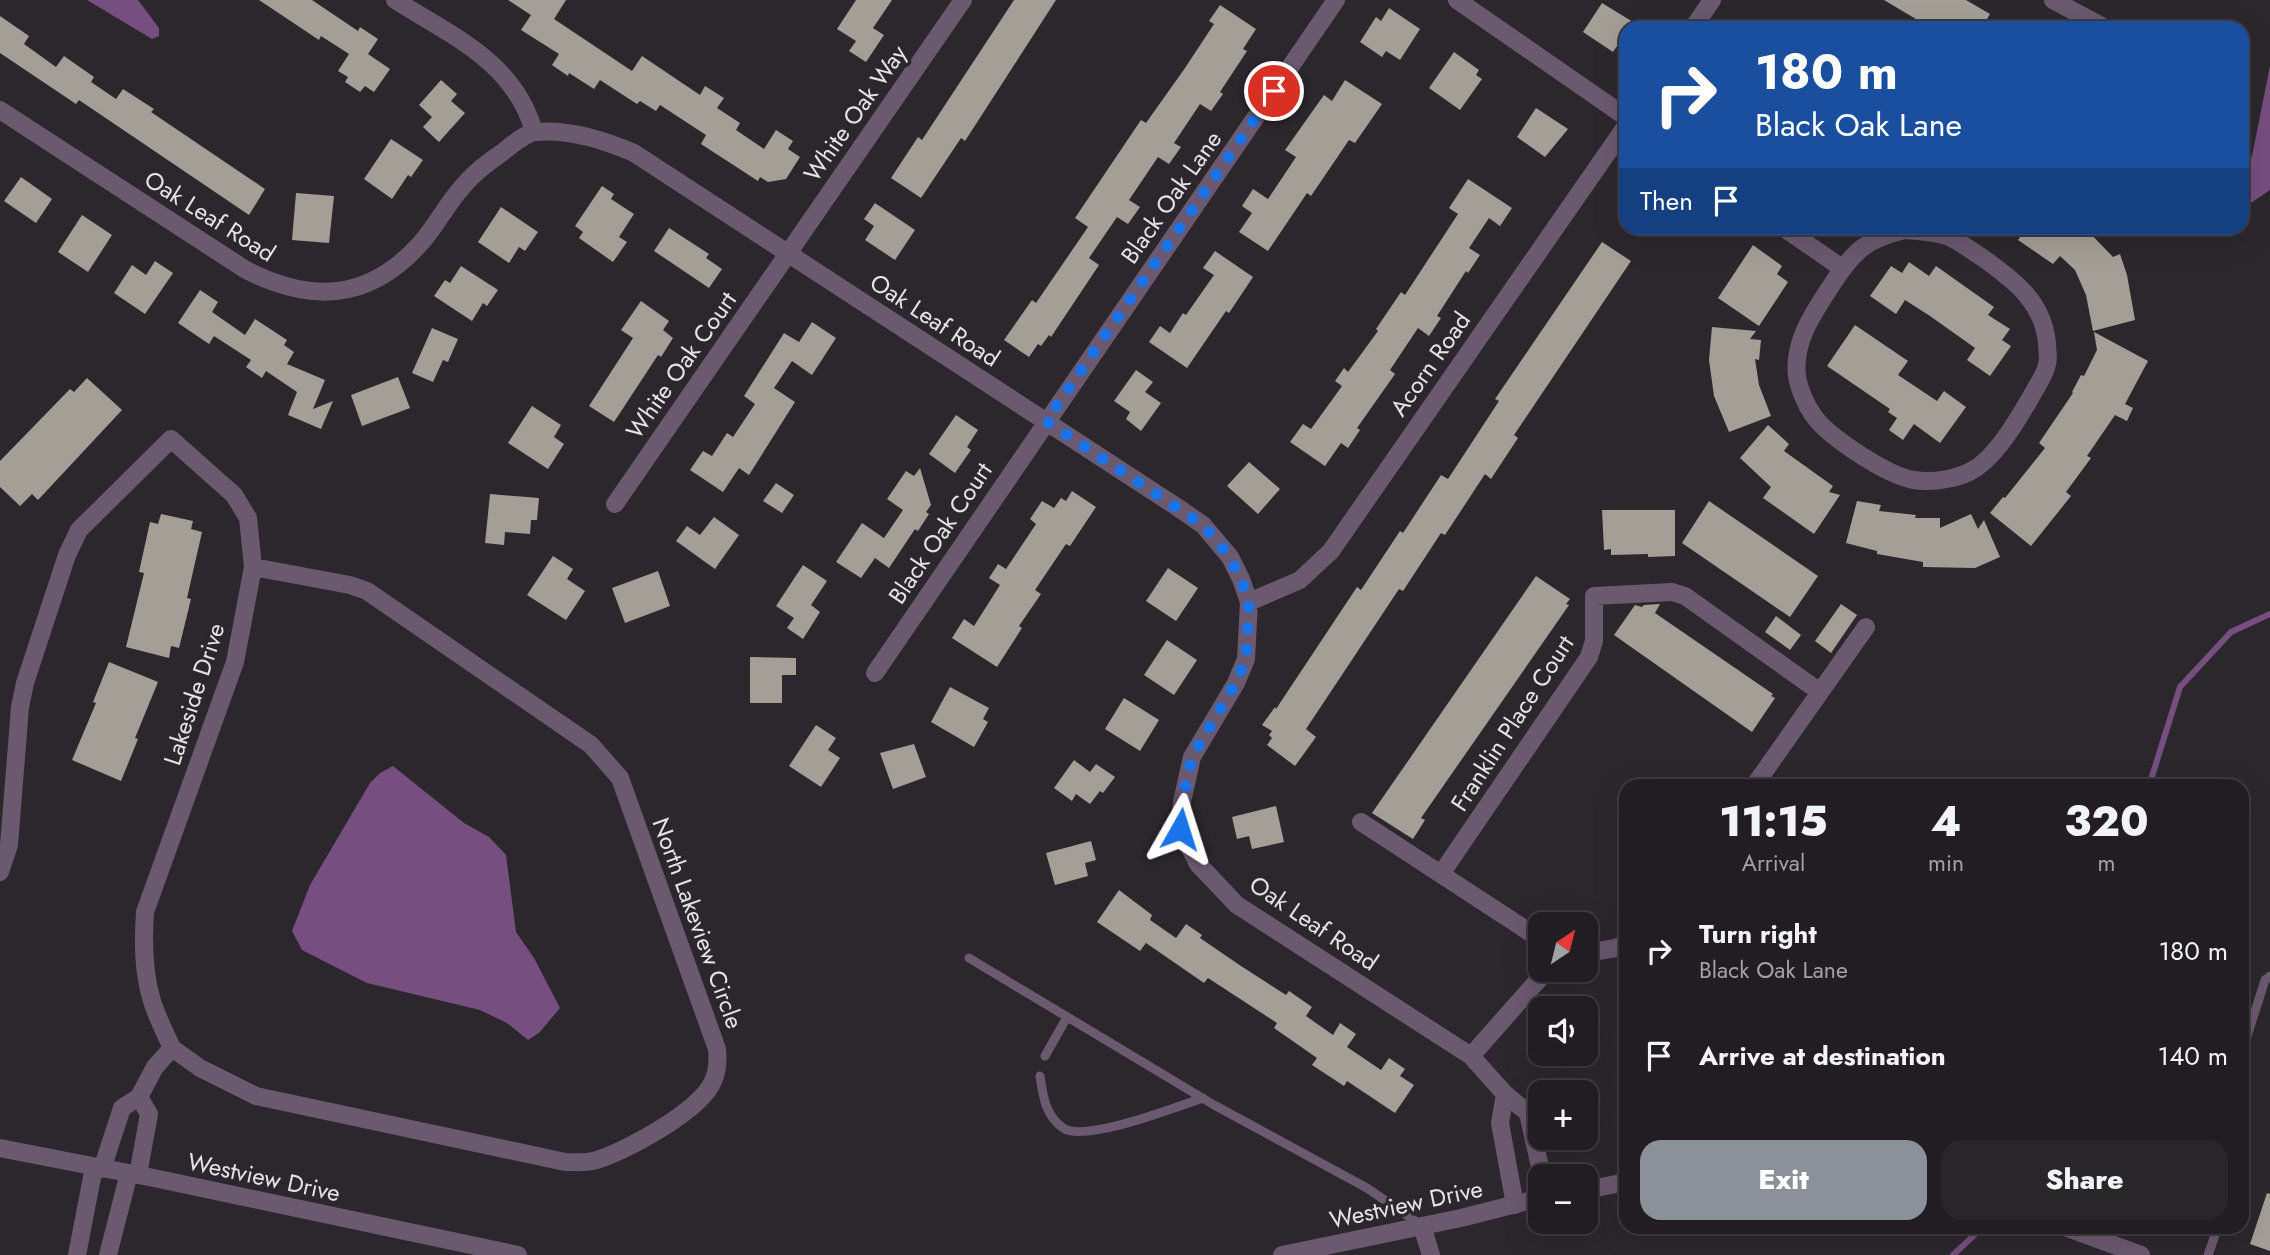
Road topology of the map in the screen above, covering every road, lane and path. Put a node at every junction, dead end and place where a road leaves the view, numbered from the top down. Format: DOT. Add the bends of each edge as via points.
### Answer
graph roads {
  1 [pos="395,0"];
  2 [pos="963,0"];
  3 [pos="1336,0"];
  4 [pos="1457,0"];
  5 [pos="1712,0"];
  6 [pos="2053,0"];
  7 [pos="1698,21"];
  8 [pos="2092,21"];
  9 [pos="0,110"];
  10 [pos="1619,112"];
  11 [pos="534,132"];
  12 [pos="1619,136"];
  13 [pos="1794,235"];
  14 [pos="1884,235"];
  15 [pos="1941,235"];
  16 [pos="788,254"];
  17 [pos="1842,268"];
  18 [pos="1046,421"];
  19 [pos="615,504"];
  20 [pos="253,567"];
  21 [pos="1249,602"];
  22 [pos="1866,627"];
  23 [pos="875,673"];
  24 [pos="1820,692"];
  25 [pos="1759,779"];
  26 [pos="1361,822"];
  27 [pos="0,872"];
  28 [pos="1441,874"];
  29 [pos="1528,931"];
  30 [pos="1619,946"];
  31 [pos="1598,951"];
  32 [pos="969,958"];
  33 [pos="2270,976"];
  34 [pos="1536,982"];
  35 [pos="1067,1017"];
  36 [pos="2249,1030"];
  37 [pos="172,1048"];
  38 [pos="1045,1056"];
  39 [pos="1471,1056"];
  40 [pos="1040,1076"];
  41 [pos="1505,1094"];
  42 [pos="139,1097"];
  43 [pos="1203,1098"];
  44 [pos="0,1148"];
  45 [pos="1539,1164"];
  46 [pos="98,1168"];
  47 [pos="134,1174"];
  48 [pos="1619,1183"];
  49 [pos="1598,1188"];
  50 [pos="1528,1202"];
  51 [pos="1515,1205"];
  52 [pos="1422,1226"];
  53 [pos="2084,1234"];
  54 [pos="2216,1234"];
  55 [pos="77,1255"];
  56 [pos="108,1255"];
  57 [pos="518,1255"];
  58 [pos="1282,1255"];
  59 [pos="1431,1255"];
  60 [pos="2141,1255"];
  61 [pos="2208,1255"];
  1 -- 11 [label="street" via="478,52 499,71 522,100"];
  2 -- 16 [label="street, White Oak Way"];
  3 -- 18 [label="street, Black Oak Lane"];
  4 -- 10 [label="street"];
  5 -- 7 [label="street"];
  6 -- 8 [label="street"];
  9 -- 11 [label="street, Oak Leaf Road" via="246,270 300,291 349,290 387,274 419,245 484,165"];
  11 -- 16 [label="street, Oak Leaf Road" via="584,136 634,153"];
  12 -- 21 [label="street, Acorn Road" via="1331,551 1300,580"];
  13 -- 17 [label="street"];
  14 -- 17 [label="street" via="1864,244"];
  15 -- 17 [label="street" via="1971,250 2027,292 2046,330 2048,365 2035,389 1997,447 1976,468 1957,476 1916,481 1896,475 1837,438 1813,416 1797,378 1796,358 1809,320"];
  16 -- 18 [label="street, Oak Leaf Road"];
  16 -- 19 [label="street, White Oak Court"];
  18 -- 21 [label="street, Oak Leaf Road" via="1203,525 1230,557"];
  18 -- 23 [label="street, Black Oak Court"];
  20 -- 27 [label="street, Lakeside Drive" via="248,518 234,495 172,439 79,530 25,683 9,845"];
  20 -- 37 [label="street, Lakeside Drive" via="235,662 145,912 146,972 152,1002"];
  20 -- 37 [label="street, North Lakeview Circle" via="367,591 591,745 606,760 620,778 717,1049 718,1065 708,1091 688,1111 621,1151 591,1162 565,1162 256,1096"];
  21 -- 39 [label="street, Oak Leaf Road" via="1246,659 1192,757 1180,829 1198,864 1237,905"];
  22 -- 24 [label="street"];
  24 -- 25 [label="street"];
  24 -- 28 [label="street, Franklin Place Court" via="1685,596 1672,592 1594,596 1594,641 1589,657"];
  26 -- 28 [label="street"];
  28 -- 29 [label="street"];
  30 -- 31 [label="street"];
  32 -- 35 [label="lane"];
  33 -- 36 [label="lane"];
  34 -- 39 [label="street"];
  35 -- 38 [label="lane"];
  35 -- 43 [label="lane"];
  37 -- 42 [label="street"];
  39 -- 41 [label="street, Oak Leaf Road"];
  40 -- 43 [label="lane" via="1044,1106 1064,1129 1085,1133"];
  41 -- 45 [label="street, Oak Leaf Road" via="1528,1113"];
  41 -- 51 [label="street" via="1500,1124"];
  42 -- 46 [label="street" via="122,1108"];
  42 -- 47 [label="street" via="149,1114"];
  43 -- 52 [label="lane" via="1367,1188"];
  44 -- 46 [label="street, Westview Drive"];
  46 -- 47 [label="street, Westview Drive"];
  46 -- 55 [label="street"];
  47 -- 56 [label="street"];
  47 -- 57 [label="street, Westview Drive"];
  48 -- 49 [label="street"];
  50 -- 51 [label="street, Westview Drive"];
  51 -- 52 [label="street, Westview Drive"];
  52 -- 58 [label="street, Westview Drive"];
  52 -- 59 [label="street"];
  53 -- 60 [label="street"];
  54 -- 61 [label="lane"];
}
